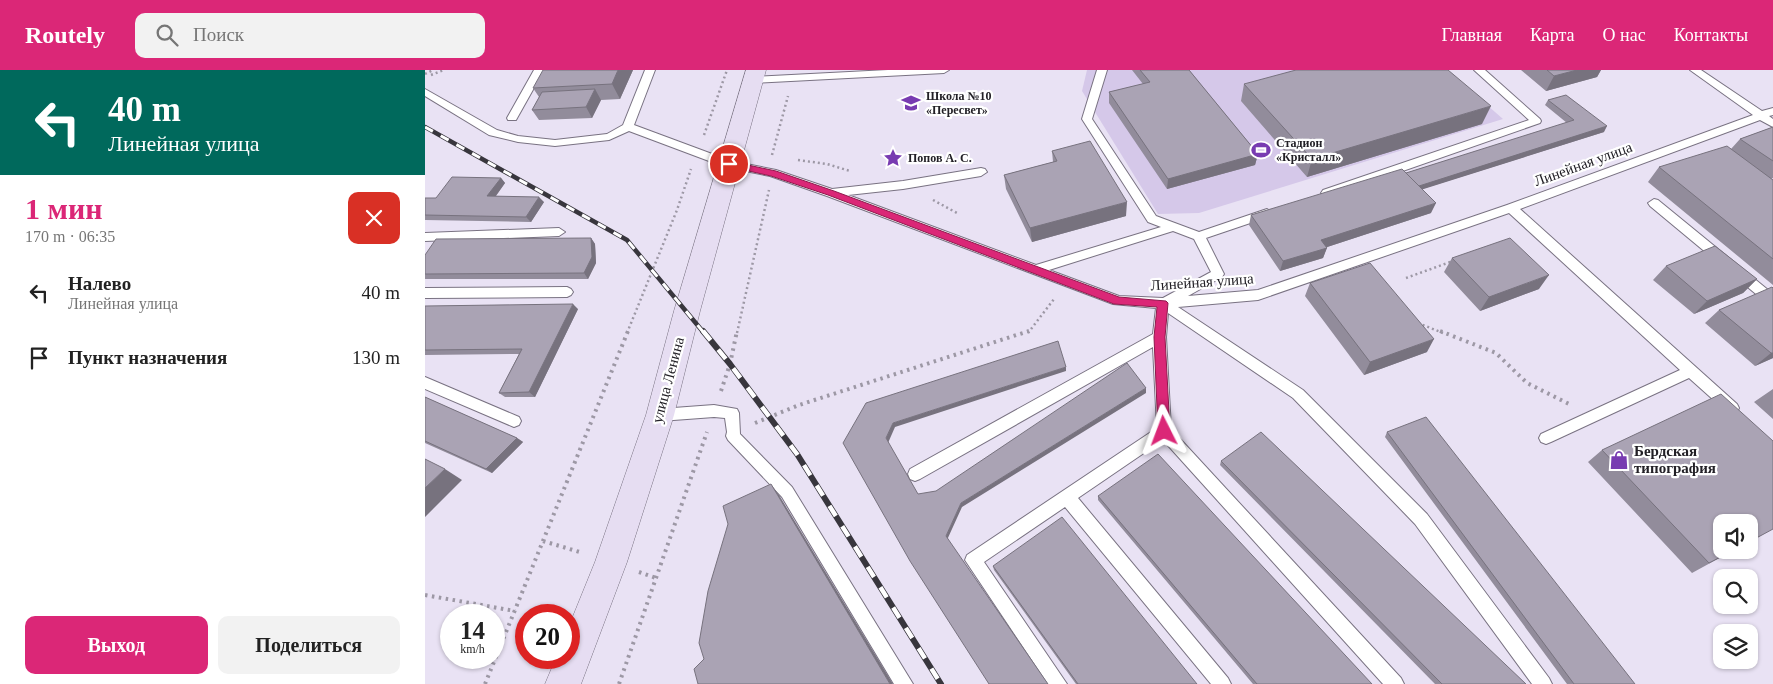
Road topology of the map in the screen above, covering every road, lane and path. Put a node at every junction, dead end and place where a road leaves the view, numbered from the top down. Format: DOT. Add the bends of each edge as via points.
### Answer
graph roads {
  1 [pos="433,70"];
  2 [pos="444,70"];
  3 [pos="539,70"];
  4 [pos="650,70"];
  5 [pos="727,70"];
  6 [pos="944,70"];
  7 [pos="1102,70"];
  8 [pos="1479,70"];
  9 [pos="1695,70"];
  10 [pos="755,75"];
  11 [pos="425,76"];
  12 [pos="793,78"];
  13 [pos="425,92"];
  14 [pos="1773,111"];
  15 [pos="1761,115"];
  16 [pos="512,118"];
  17 [pos="1773,124"];
  18 [pos="628,127"];
  19 [pos="697,154"];
  20 [pos="729,164"];
  21 [pos="981,172"];
  22 [pos="772,173"];
  23 [pos="831,193"];
  24 [pos="1321,195"];
  25 [pos="1654,203"];
  26 [pos="1511,208"];
  27 [pos="1274,211"];
  28 [pos="1173,227"];
  29 [pos="559,232"];
  30 [pos="1199,236"];
  31 [pos="425,238"];
  32 [pos="1462,257"];
  33 [pos="1035,270"];
  34 [pos="1406,278"];
  35 [pos="1067,282"];
  36 [pos="567,292"];
  37 [pos="425,293"];
  38 [pos="1773,301"];
  39 [pos="1163,303"];
  40 [pos="1417,322"];
  41 [pos="1159,337"];
  42 [pos="1691,371"];
  43 [pos="425,383"];
  44 [pos="714,411"];
  45 [pos="1739,414"];
  46 [pos="660,415"];
  47 [pos="1594,416"];
  48 [pos="514,421"];
  49 [pos="1164,431"];
  50 [pos="733,433"];
  51 [pos="1546,438"];
  52 [pos="703,444"];
  53 [pos="915,474"];
  54 [pos="1067,497"];
  55 [pos="425,595"];
  56 [pos="518,604"];
  57 [pos="515,611"];
  58 [pos="485,684"];
  59 [pos="563,684"];
  60 [pos="619,684"];
  61 [pos="903,684"];
  62 [pos="1058,684"];
  63 [pos="1222,684"];
  64 [pos="1395,684"];
  65 [pos="1543,684"];
  1 -- 11 [label="path"];
  2 -- 11 [label="path"];
  3 -- 16 [label="lane"];
  4 -- 18 [label="lane"];
  5 -- 19 [label="path"];
  6 -- 12 [label="lane"];
  7 -- 28 [label="lane" via="1087,119 1152,219"];
  8 -- 24 [label="lane" via="1536,121"];
  9 -- 15 [label="lane"];
  10 -- 12 [label="lane"];
  10 -- 20 [label="street, улица Ленина"];
  12 -- 22 [label="path" via="771,159"];
  13 -- 18 [label="lane" via="493,133 517,139 555,143 609,137"];
  14 -- 15 [label="lane, Линейная улица"];
  15 -- 17 [label="lane"];
  15 -- 26 [label="lane, Линейная улица"];
  18 -- 19 [label="lane, Линейная улица"];
  19 -- 20 [label="lane, Линейная улица"];
  19 -- 56 [label="path"];
  20 -- 22 [label="lane, Линейная улица"];
  20 -- 46 [label="street, улица Ленина"];
  21 -- 23 [label="lane"];
  22 -- 23 [label="lane, Линейная улица"];
  22 -- 44 [label="path" via="730,364"];
  23 -- 33 [label="lane, Линейная улица"];
  25 -- 38 [label="lane"];
  26 -- 39 [label="lane, Линейная улица" via="1258,295"];
  26 -- 42 [label="lane"];
  27 -- 30 [label="lane"];
  28 -- 30 [label="lane"];
  28 -- 33 [label="lane"];
  29 -- 31 [label="lane"];
  30 -- 39 [label="lane" via="1218,274"];
  32 -- 34 [label="path"];
  33 -- 35 [label="lane, Линейная улица"];
  35 -- 39 [label="lane, Линейная улица" via="1118,301"];
  35 -- 50 [label="path" via="1028,333 799,406"];
  36 -- 37 [label="lane"];
  39 -- 41 [label="lane"];
  39 -- 65 [label="lane" via="1298,394 1421,519"];
  40 -- 47 [label="path" via="1496,353 1527,383"];
  41 -- 49 [label="lane"];
  41 -- 53 [label="lane"];
  42 -- 45 [label="lane"];
  42 -- 47 [label="lane"];
  43 -- 48 [label="lane"];
  44 -- 46 [label="lane"];
  44 -- 50 [label="lane" via="732,413"];
  44 -- 52 [label="path"];
  46 -- 59 [label="street, улица Ленина" via="611,562"];
  47 -- 51 [label="lane"];
  49 -- 54 [label="lane"];
  49 -- 64 [label="lane"];
  50 -- 52 [label="path"];
  50 -- 61 [label="lane" via="787,492"];
  52 -- 60 [label="path"];
  54 -- 62 [label="lane" via="973,560"];
  54 -- 63 [label="lane"];
  55 -- 57 [label="path"];
  57 -- 58 [label="path"];
}
